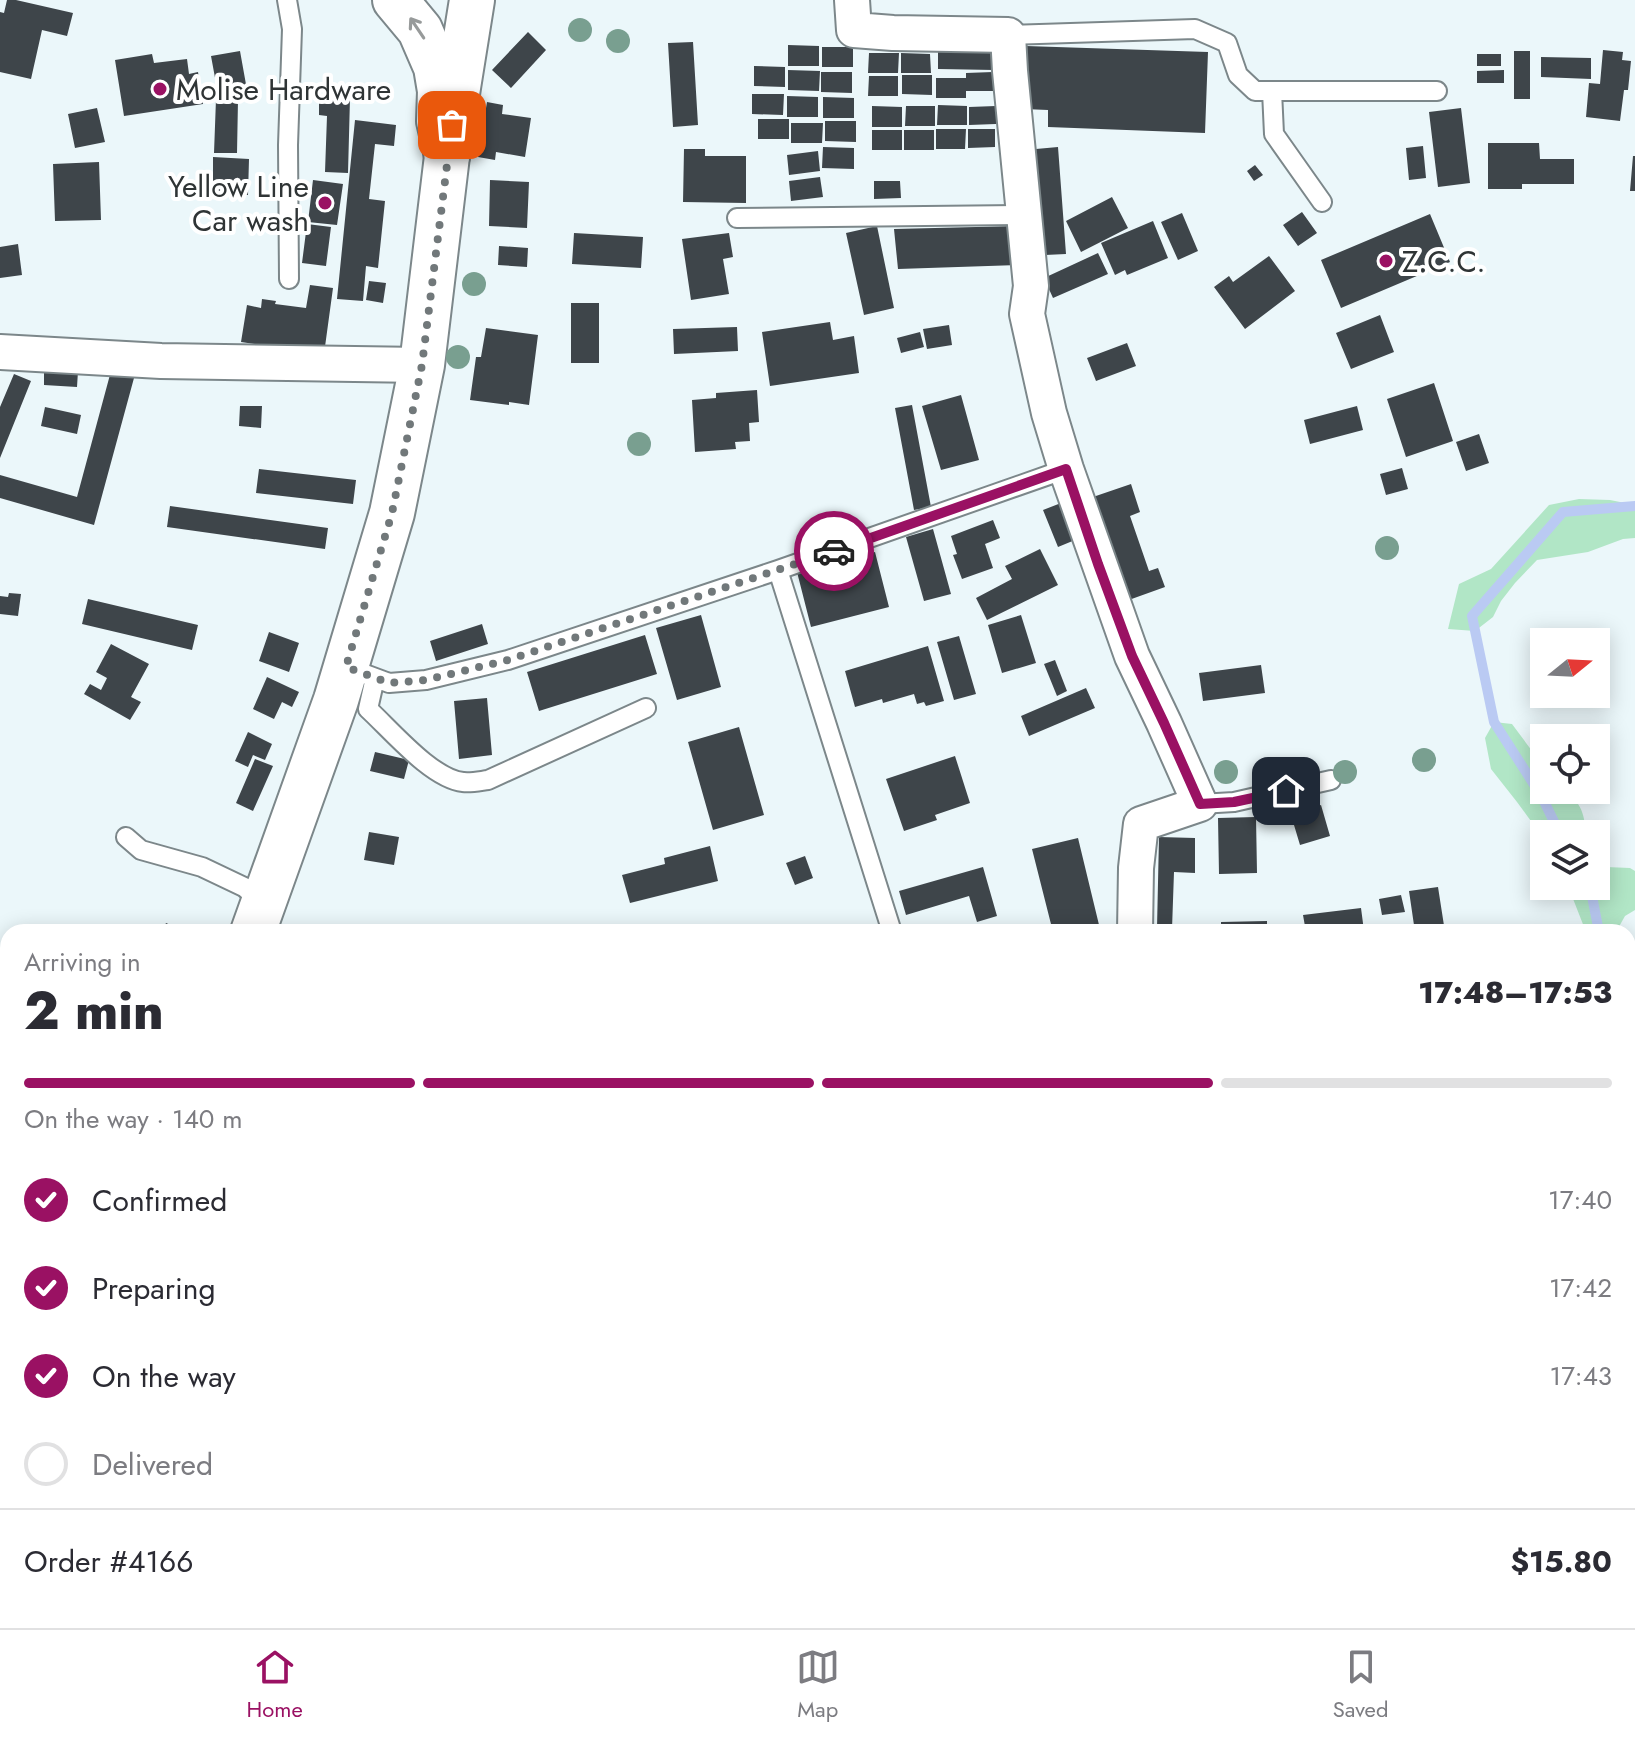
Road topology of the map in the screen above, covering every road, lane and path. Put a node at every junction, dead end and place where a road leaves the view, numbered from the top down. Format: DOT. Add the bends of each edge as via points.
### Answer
graph roads {
  1 [pos="287,0"];
  2 [pos="395,0"];
  3 [pos="472,0"];
  4 [pos="852,0"];
  5 [pos="1008,35"];
  6 [pos="1272,91"];
  7 [pos="1437,91"];
  8 [pos="447,156"];
  9 [pos="1322,202"];
  10 [pos="1025,215"];
  11 [pos="737,218"];
  12 [pos="289,279"];
  13 [pos="0,352"];
  14 [pos="422,365"];
  15 [pos="1066,469"];
  16 [pos="778,570"];
  17 [pos="360,672"];
  18 [pos="646,708"];
  19 [pos="1331,780"];
  20 [pos="1200,804"];
  21 [pos="126,837"];
  22 [pos="258,918"];
  23 [pos="889,924"];
  24 [pos="1135,924"];
  1 -- 12 [label="lane" via="292,29"];
  8 -- 2 [label="main road, one-way" via="436,67 420,30"];
  3 -- 8 [label="main road"];
  4 -- 5 [label="street" via="854,30"];
  5 -- 6 [label="lane" via="1195,29 1227,43 1238,75 1255,91"];
  5 -- 10 [label="street"];
  6 -- 7 [label="lane"];
  6 -- 9 [label="lane" via="1274,134"];
  8 -- 14 [label="main road"];
  10 -- 11 [label="lane"];
  10 -- 15 [label="street" via="1031,286 1027,314"];
  13 -- 14 [label="street" via="161,361"];
  14 -- 17 [label="main road"];
  15 -- 16 [label="lane"];
  15 -- 20 [label="street" via="1132,656"];
  16 -- 17 [label="lane" via="508,660 426,680 389,683"];
  16 -- 23 [label="lane"];
  17 -- 18 [label="lane" via="368,709 424,762 463,783 488,780"];
  17 -- 22 [label="main road" via="336,700"];
  19 -- 20 [label="lane" via="1234,802"];
  20 -- 24 [label="street" via="1141,824"];
  21 -- 22 [label="lane" via="141,850 202,867 244,887"];
}
